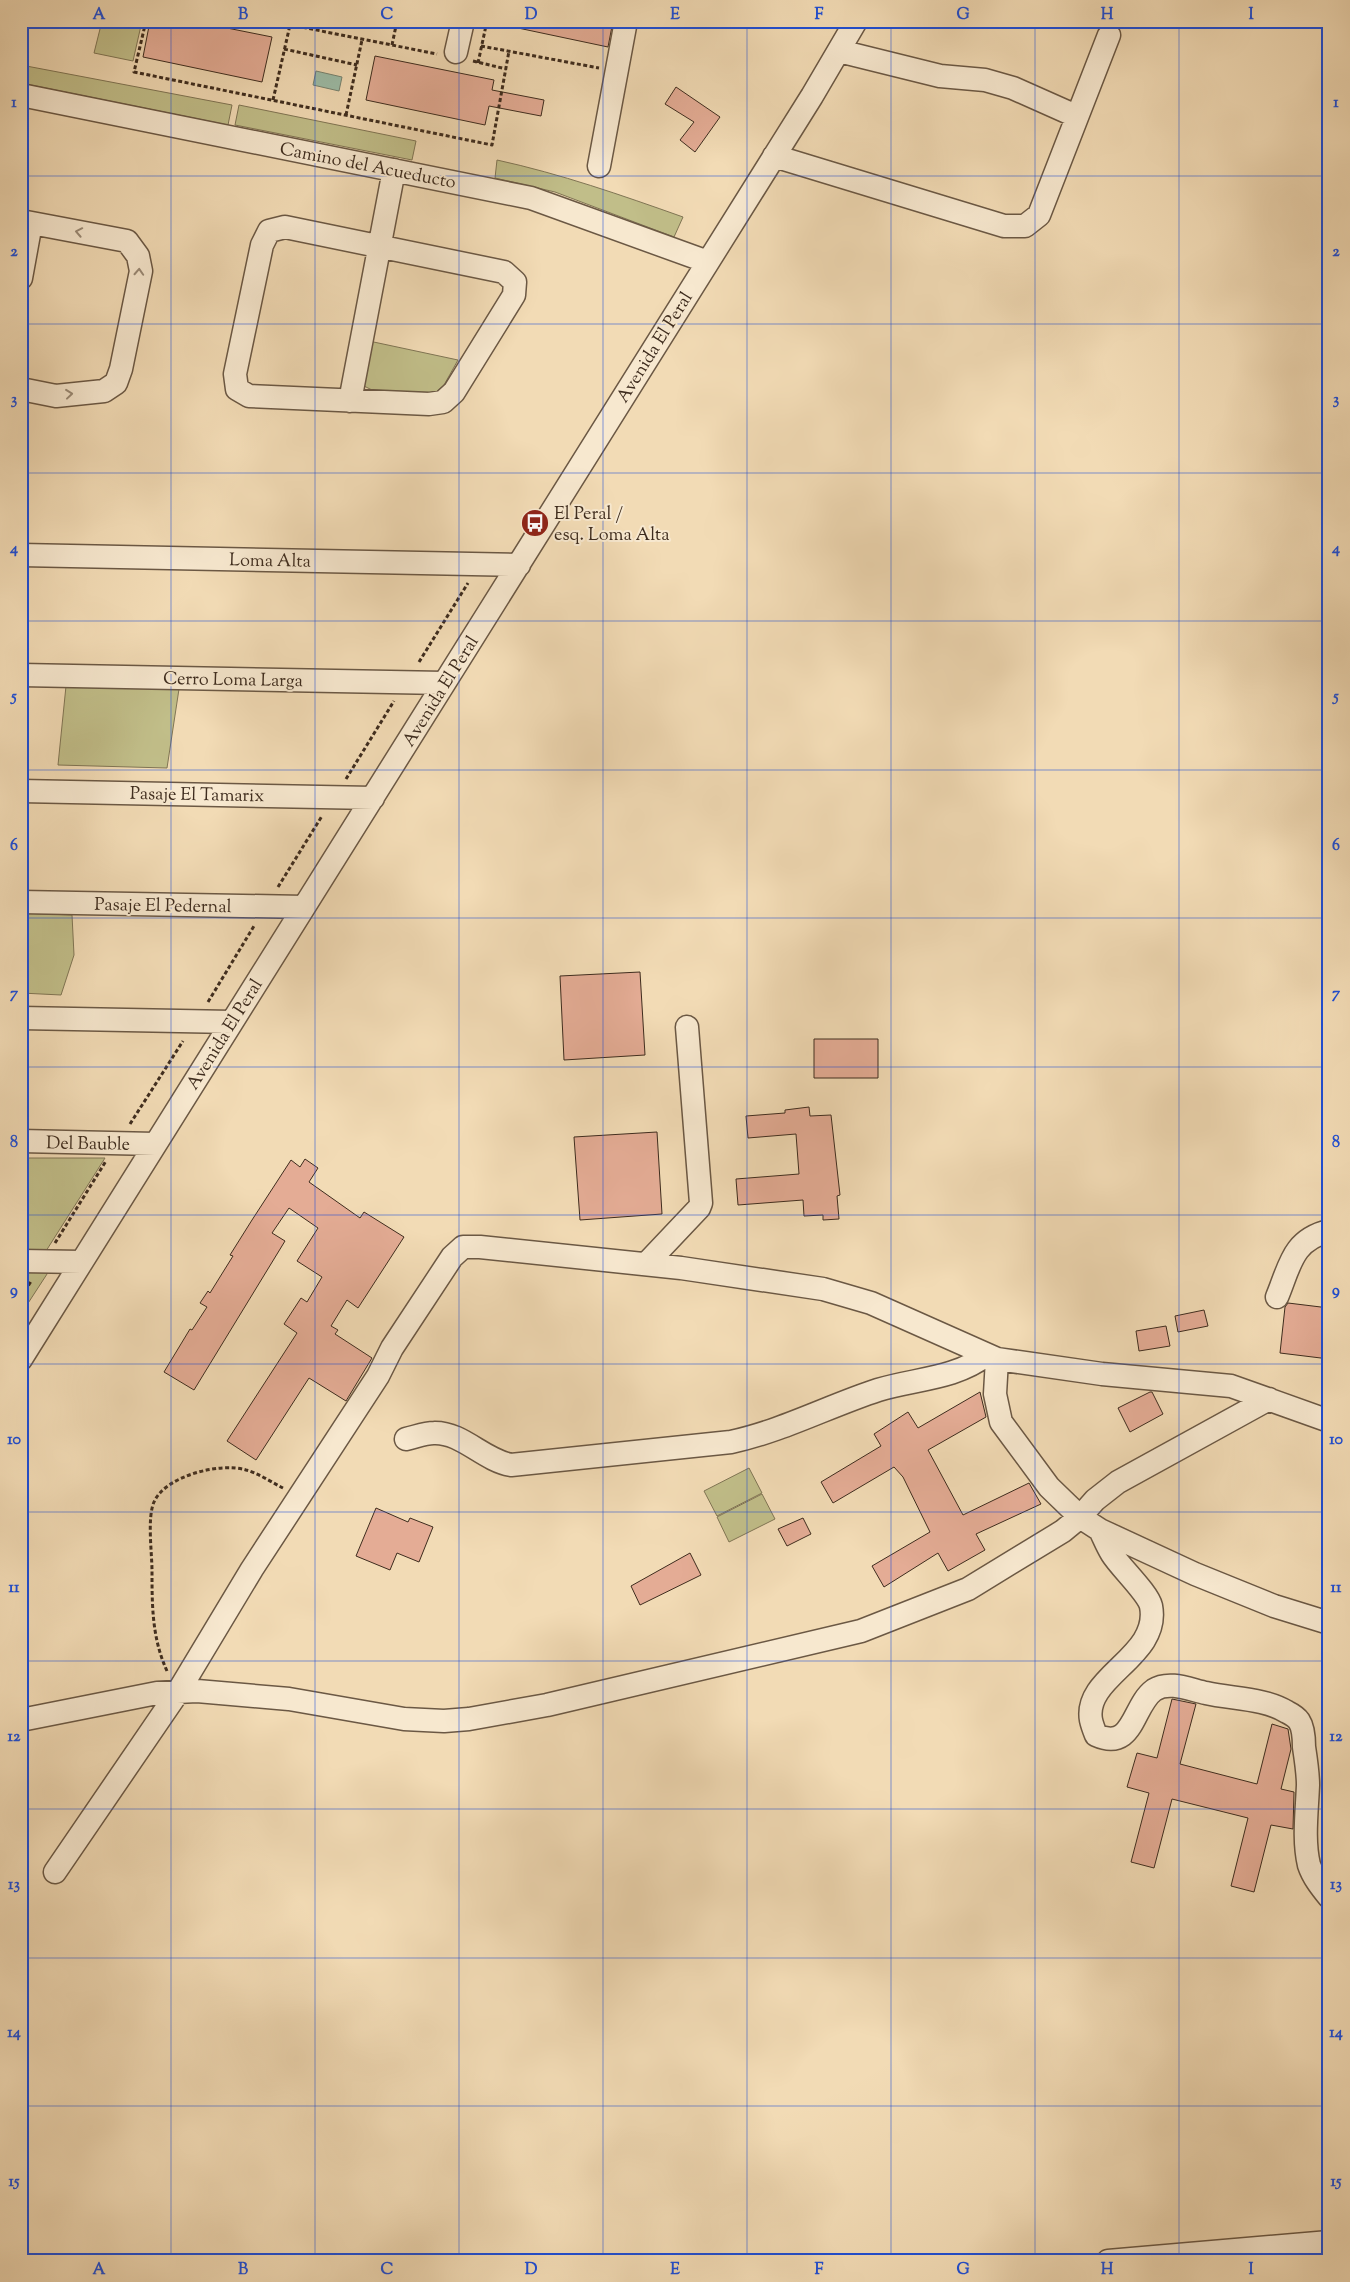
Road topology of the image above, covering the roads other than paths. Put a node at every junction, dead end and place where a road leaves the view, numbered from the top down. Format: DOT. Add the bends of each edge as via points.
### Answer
graph roads {
  1 [pos="463,21"];
  2 [pos="626,21"];
  3 [pos="856,21"];
  4 [pos="1109,35"];
  5 [pos="839,51"];
  6 [pos="458,56"];
  7 [pos="21,95"];
  8 [pos="1076,116"];
  9 [pos="774,156"];
  10 [pos="599,166"];
  11 [pos="394,170"];
  12 [pos="26,222"];
  13 [pos="379,247"];
  14 [pos="708,262"];
  15 [pos="21,278"];
  16 [pos="21,389"];
  17 [pos="350,401"];
  18 [pos="21,555"];
  19 [pos="519,565"];
  20 [pos="21,675"];
  21 [pos="444,683"];
  22 [pos="21,791"];
  23 [pos="372,798"];
  24 [pos="21,902"];
  25 [pos="304,907"];
  26 [pos="21,1018"];
  27 [pos="232,1022"];
  28 [pos="688,1026"];
  29 [pos="21,1141"];
  30 [pos="155,1144"];
  31 [pos="1329,1231"];
  32 [pos="21,1261"];
  33 [pos="82,1262"];
  34 [pos="646,1264"];
  35 [pos="1277,1297"];
  36 [pos="991,1357"];
  37 [pos="21,1359"];
  38 [pos="1269,1399"];
  39 [pos="1329,1422"];
  40 [pos="406,1439"];
  41 [pos="1080,1517"];
  42 [pos="1100,1530"];
  43 [pos="1329,1623"];
  44 [pos="178,1692"];
  45 [pos="21,1720"];
  46 [pos="55,1872"];
  47 [pos="1329,1897"];
  48 [pos="1329,2242"];
  49 [pos="1108,2261"];
  1 -- 6 [label="street"];
  2 -- 10 [label="street"];
  3 -- 5 [label="street, Avenida El Peral"];
  4 -- 8 [label="street"];
  5 -- 8 [label="street" via="940,76 985,80 1013,88"];
  5 -- 9 [label="street, Avenida El Peral"];
  7 -- 11 [label="street, Camino del Acueducto"];
  8 -- 9 [label="street" via="1039,215 1025,226 1004,226"];
  9 -- 14 [label="street, Avenida El Peral"];
  11 -- 13 [label="street"];
  11 -- 14 [label="street, Camino del Acueducto" via="531,198"];
  12 -- 15 [label="street"];
  16 -- 12 [label="street, one-way" via="56,396 104,391 116,383 140,270 138,256 127,241"];
  13 -- 17 [label="street"];
  13 -- 17 [label="street" via="504,272 515,282 514,295 454,392 443,402"];
  13 -- 17 [label="street" via="284,227 269,231 262,245 235,374 237,389 249,396"];
  14 -- 19 [label="street, Avenida El Peral"];
  18 -- 19 [label="street, Loma Alta"];
  19 -- 21 [label="street, Avenida El Peral"];
  20 -- 21 [label="street, Cerro Loma Larga"];
  21 -- 23 [label="street, Avenida El Peral"];
  22 -- 23 [label="street, Pasaje El Tamarix"];
  23 -- 25 [label="street, Avenida El Peral"];
  24 -- 25 [label="street, Pasaje El Pedernal"];
  25 -- 27 [label="street, Avenida El Peral"];
  26 -- 27 [label="street"];
  27 -- 30 [label="street, Avenida El Peral"];
  28 -- 34 [label="street" via="701,1203"];
  29 -- 30 [label="street, Del Bauble"];
  30 -- 33 [label="street, Avenida El Peral"];
  31 -- 35 [label="street" via="1307,1238 1298,1248"];
  32 -- 33 [label="street"];
  33 -- 37 [label="street, Avenida El Peral"];
  34 -- 36 [label="street" via="840,1293 871,1303"];
  34 -- 44 [label="street" via="480,1247 463,1247 452,1257 252,1569"];
  36 -- 38 [label="street" via="1102,1374 1220,1384"];
  36 -- 40 [label="street" via="962,1369 879,1390 731,1442 510,1465 493,1460 464,1442 443,1434"];
  36 -- 41 [label="street" via="1001,1422 1048,1487"];
  38 -- 39 [label="street"];
  38 -- 41 [label="street" via="1118,1482"];
  41 -- 42 [label="street"];
  41 -- 44 [label="street" via="1063,1531 968,1589 861,1631 548,1705 444,1721 404,1719 262,1696"];
  42 -- 43 [label="street" via="1256,1599"];
  42 -- 47 [label="street" via="1112,1554 1150,1604 1152,1616 1144,1642 1092,1702 1090,1719 1096,1735 1105,1739 1118,1738 1127,1731 1155,1690 1174,1686 1266,1704 1288,1712 1300,1722 1304,1742 1310,1867"];
  44 -- 45 [label="street" via="124,1698"];
  44 -- 46 [label="street"];
  48 -- 49 [label="street"];
}
